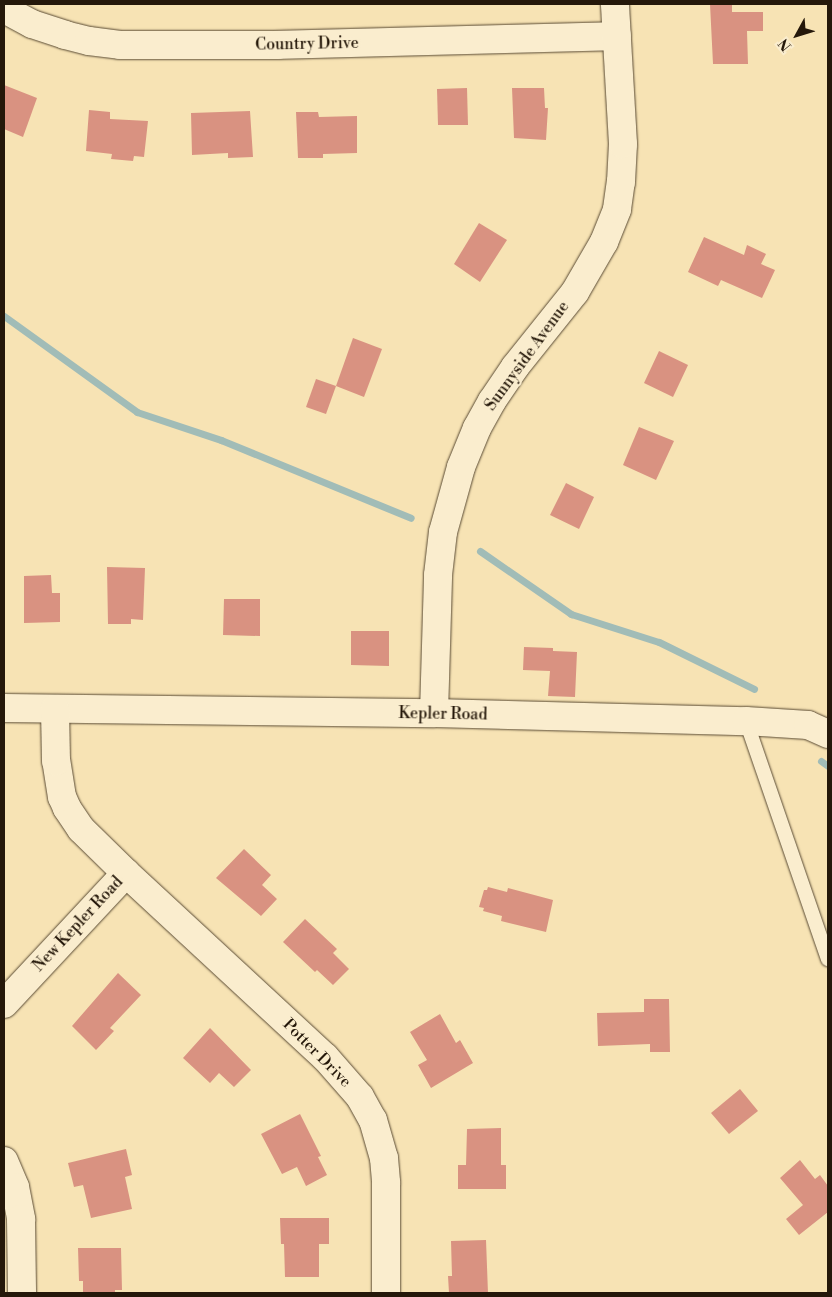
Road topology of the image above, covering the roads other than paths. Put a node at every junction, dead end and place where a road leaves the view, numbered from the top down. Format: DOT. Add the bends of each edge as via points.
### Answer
graph roads {
  1 [pos="615,4"];
  2 [pos="4,9"];
  3 [pos="617,36"];
  4 [pos="4,708"];
  5 [pos="55,709"];
  6 [pos="434,713"];
  7 [pos="746,720"];
  8 [pos="828,734"];
  9 [pos="126,873"];
  10 [pos="828,959"];
  11 [pos="4,1004"];
  12 [pos="4,1161"];
  13 [pos="22,1293"];
  14 [pos="386,1293"];
  1 -- 3 [label="street, Sunnyside Avenue"];
  2 -- 3 [label="street, Country Drive" via="32,24 64,35 120,45 278,45"];
  3 -- 6 [label="street, Sunnyside Avenue" via="623,144 622,182 616,209 604,242 575,292 492,401 461,467 443,532 438,575"];
  4 -- 5 [label="street, Kepler Road"];
  5 -- 6 [label="street, Kepler Road"];
  5 -- 9 [label="street, New Kepler Road" via="56,761 67,808 81,829"];
  6 -- 7 [label="street, Kepler Road"];
  7 -- 8 [label="street, Kepler Road" via="808,725"];
  7 -- 10 [label="lane"];
  9 -- 11 [label="street, New Kepler Road"];
  9 -- 14 [label="street, Potter Drive" via="326,1057 360,1097 373,1120 384,1158"];
  12 -- 13 [label="street" via="15,1187 20,1211"];
}
